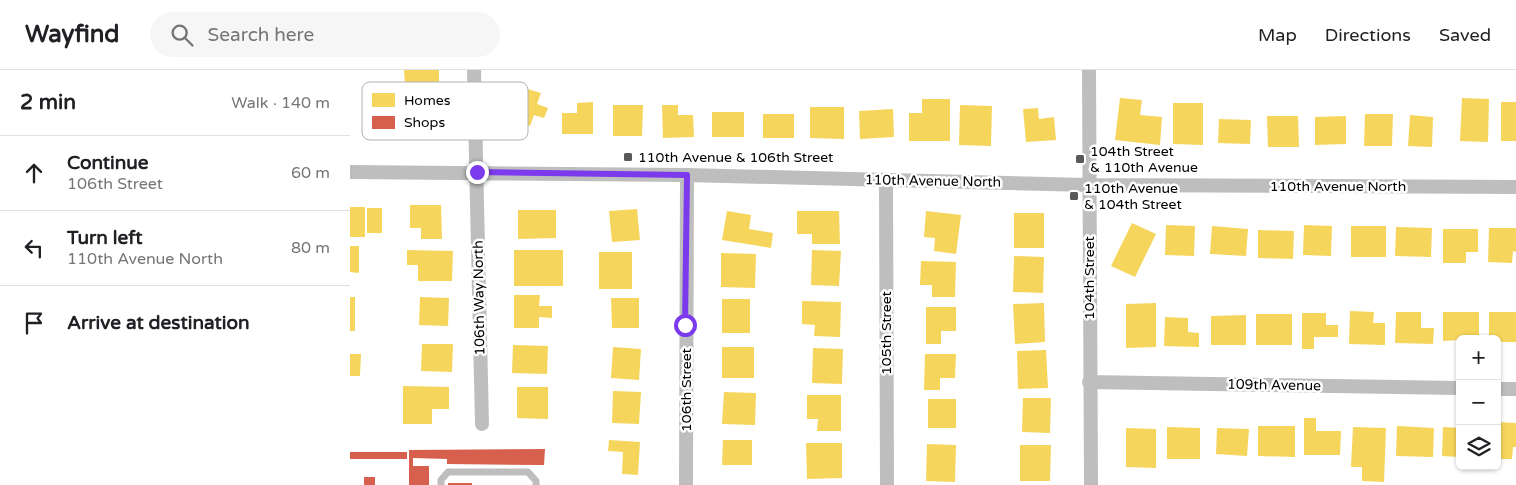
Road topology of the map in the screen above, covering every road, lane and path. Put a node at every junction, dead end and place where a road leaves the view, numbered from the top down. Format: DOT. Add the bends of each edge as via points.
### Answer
graph roads {
  1 [pos="1089,70"];
  2 [pos="476,140"];
  3 [pos="350,172"];
  4 [pos="477,172"];
  5 [pos="687,175"];
  6 [pos="886,180"];
  7 [pos="1089,185"];
  8 [pos="1516,187"];
  9 [pos="1089,382"];
  10 [pos="1456,388"];
  11 [pos="1501,389"];
  12 [pos="1516,389"];
  13 [pos="482,424"];
  14 [pos="441,485"];
  15 [pos="536,485"];
  16 [pos="686,485"];
  17 [pos="886,485"];
  18 [pos="1091,485"];
  1 -- 7 [label="street, 104th Street"];
  2 -- 4 [label="street, 106th Way North"];
  3 -- 4 [label="street, 110th Avenue North"];
  4 -- 5 [label="street, 110th Avenue North"];
  4 -- 13 [label="street, 106th Way North"];
  5 -- 6 [label="street, 110th Avenue North"];
  5 -- 16 [label="street, 106th Street"];
  6 -- 7 [label="street, 110th Avenue North"];
  6 -- 17 [label="street, 105th Street"];
  7 -- 8 [label="street, 110th Avenue North"];
  7 -- 9 [label="street, 104th Street"];
  9 -- 10 [label="street, 109th Avenue"];
  9 -- 18 [label="street, 104th Street"];
  11 -- 12 [label="street"];
  14 -- 15 [label="lane" via="448,472 528,472"];
}
